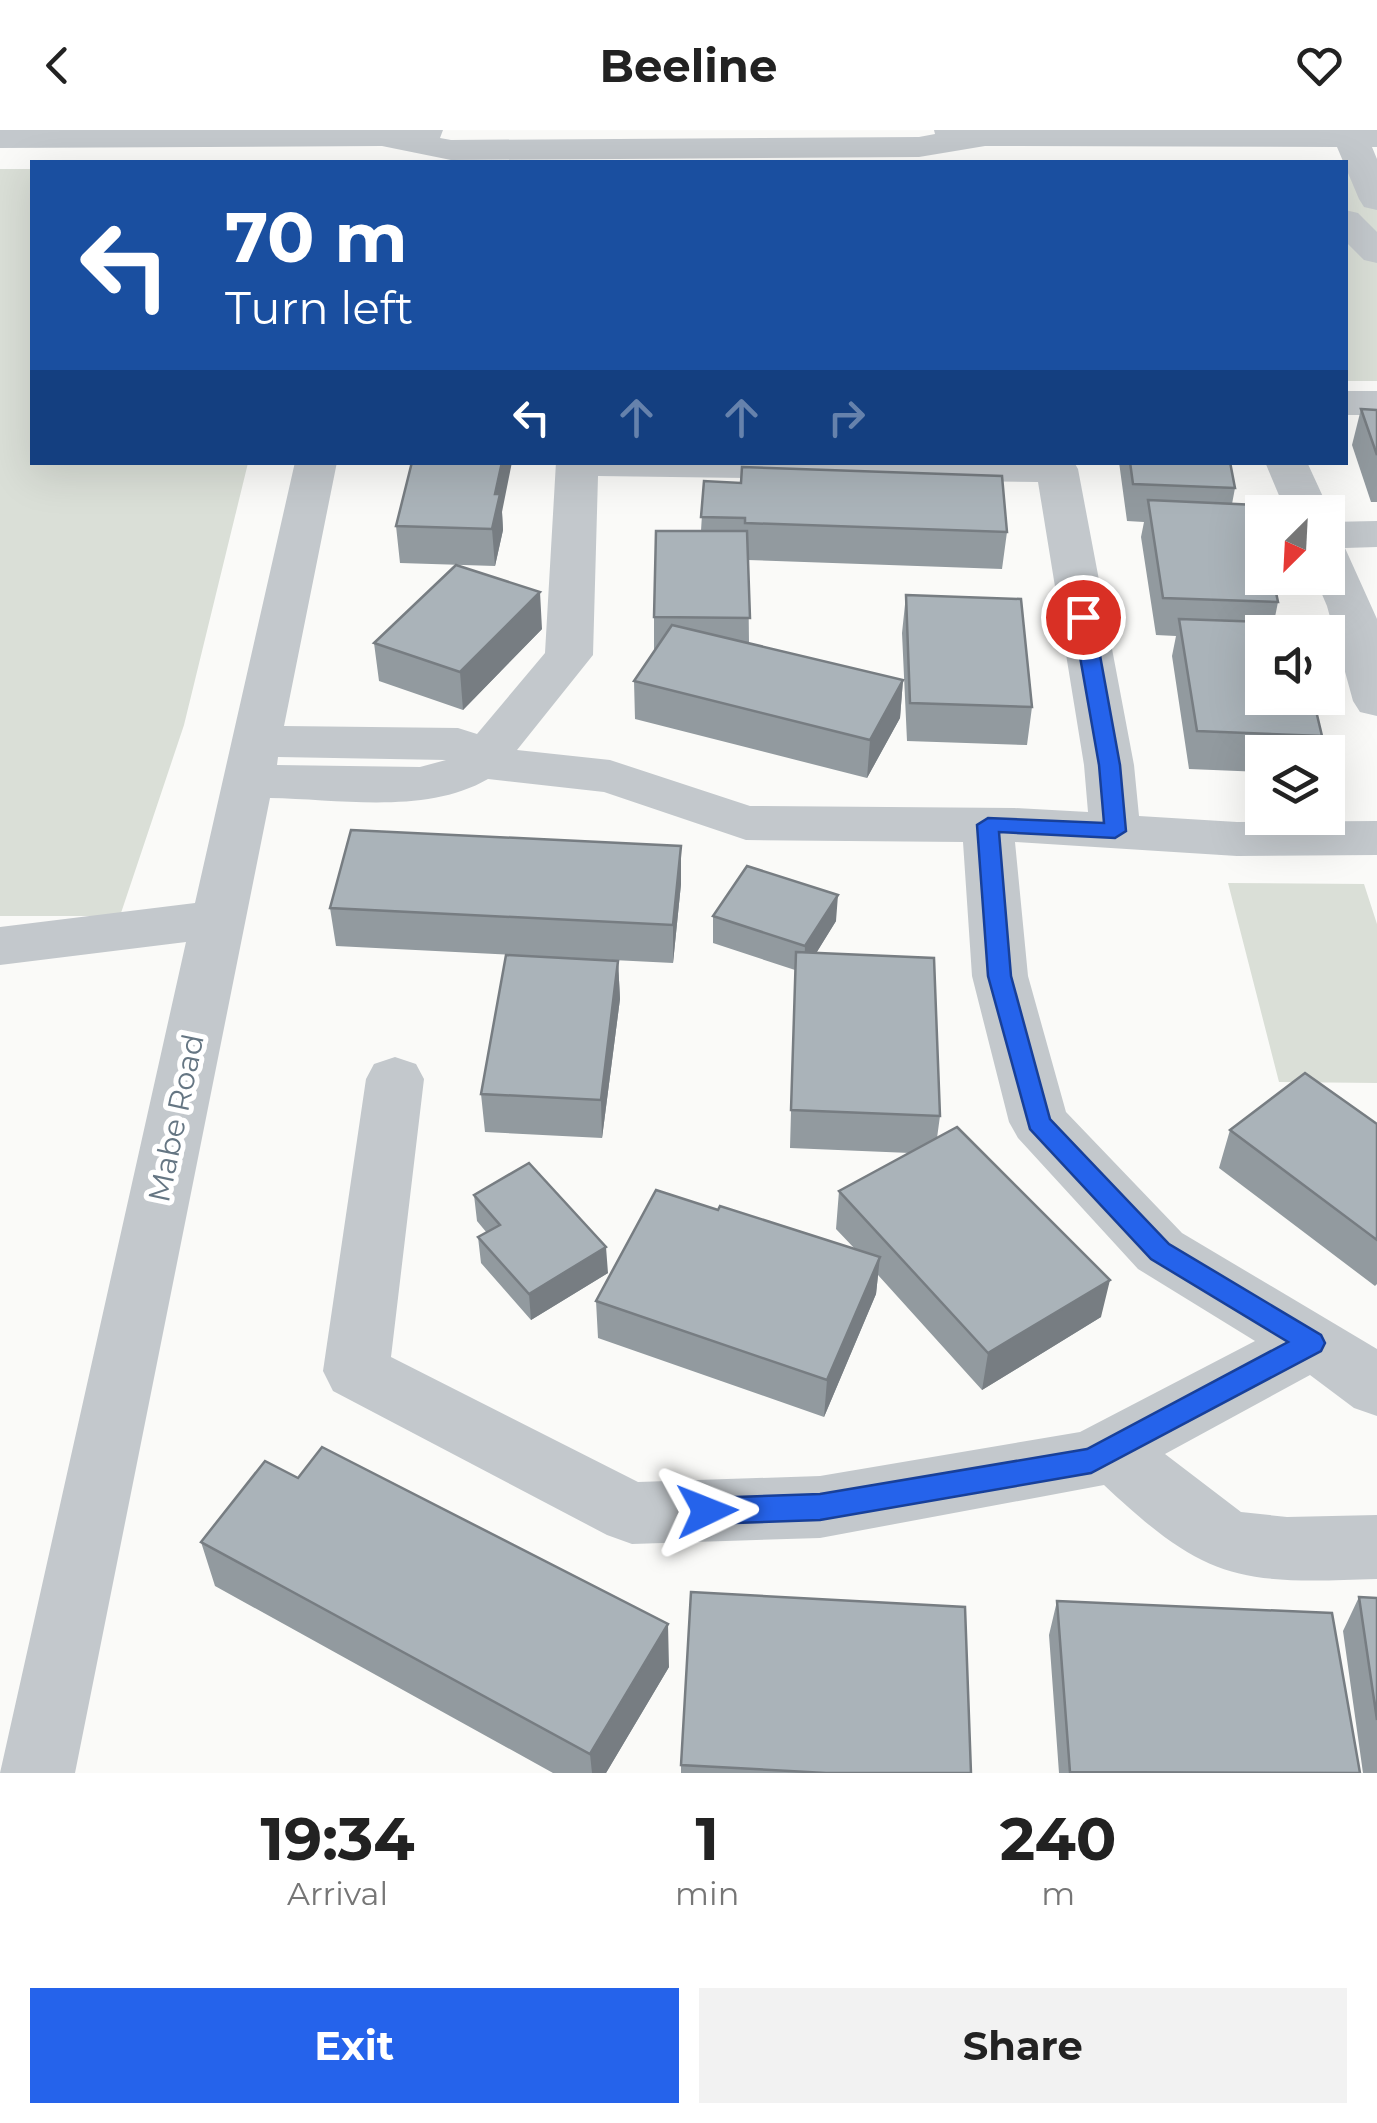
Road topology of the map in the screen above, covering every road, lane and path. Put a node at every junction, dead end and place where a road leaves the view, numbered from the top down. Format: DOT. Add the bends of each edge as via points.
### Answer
graph roads {
  1 [pos="442,130"];
  2 [pos="932,130"];
  3 [pos="1268,133"];
  4 [pos="984,136"];
  5 [pos="1364,137"];
  6 [pos="0,138"];
  7 [pos="392,140"];
  8 [pos="1313,150"];
  9 [pos="1377,200"];
  10 [pos="1348,224"];
  11 [pos="1377,252"];
  12 [pos="1377,403"];
  13 [pos="1348,404"];
  14 [pos="315,465"];
  15 [pos="577,465"];
  16 [pos="737,465"];
  17 [pos="1287,465"];
  18 [pos="1301,495"];
  19 [pos="1345,534"];
  20 [pos="1377,534"];
  21 [pos="1345,595"];
  22 [pos="1375,685"];
  23 [pos="253,761"];
  24 [pos="480,762"];
  25 [pos="988,825"];
  26 [pos="1115,831"];
  27 [pos="1377,838"];
  28 [pos="219,919"];
  29 [pos="0,946"];
  30 [pos="394,1080"];
  31 [pos="1311,1343"];
  32 [pos="1377,1388"];
  33 [pos="1112,1449"];
  34 [pos="1377,1547"];
  35 [pos="37,1773"];
  1 -- 7 [label="street"];
  2 -- 4 [label="street"];
  3 -- 4 [label="street"];
  3 -- 8 [label="street"];
  4 -- 7 [label="street" via="918,147 710,150 451,150"];
  5 -- 8 [label="street"];
  5 -- 9 [label="street"];
  6 -- 7 [label="street"];
  10 -- 11 [label="street"];
  12 -- 13 [label="street"];
  14 -- 23 [label="street, Mabe Road"];
  15 -- 24 [label="street" via="569,656"];
  16 -- 26 [label="street" via="1057,469 1110,765"];
  17 -- 18 [label="street"];
  19 -- 20 [label="street"];
  21 -- 22 [label="street"];
  23 -- 24 [label="street" via="420,784"];
  23 -- 28 [label="street, Mabe Road"];
  24 -- 25 [label="street" via="610,776 746,823"];
  25 -- 26 [label="street"];
  25 -- 31 [label="street" via="1000,976 1039,1122 1160,1252"];
  26 -- 27 [label="street"];
  28 -- 29 [label="street"];
  28 -- 35 [label="street, Mabe Road"];
  30 -- 33 [label="street" via="356,1371 373,1380 632,1513 820,1507 1091,1460"];
  31 -- 32 [label="street"];
  31 -- 33 [label="street"];
  33 -- 34 [label="street" via="1200,1524 1236,1543"];
}
